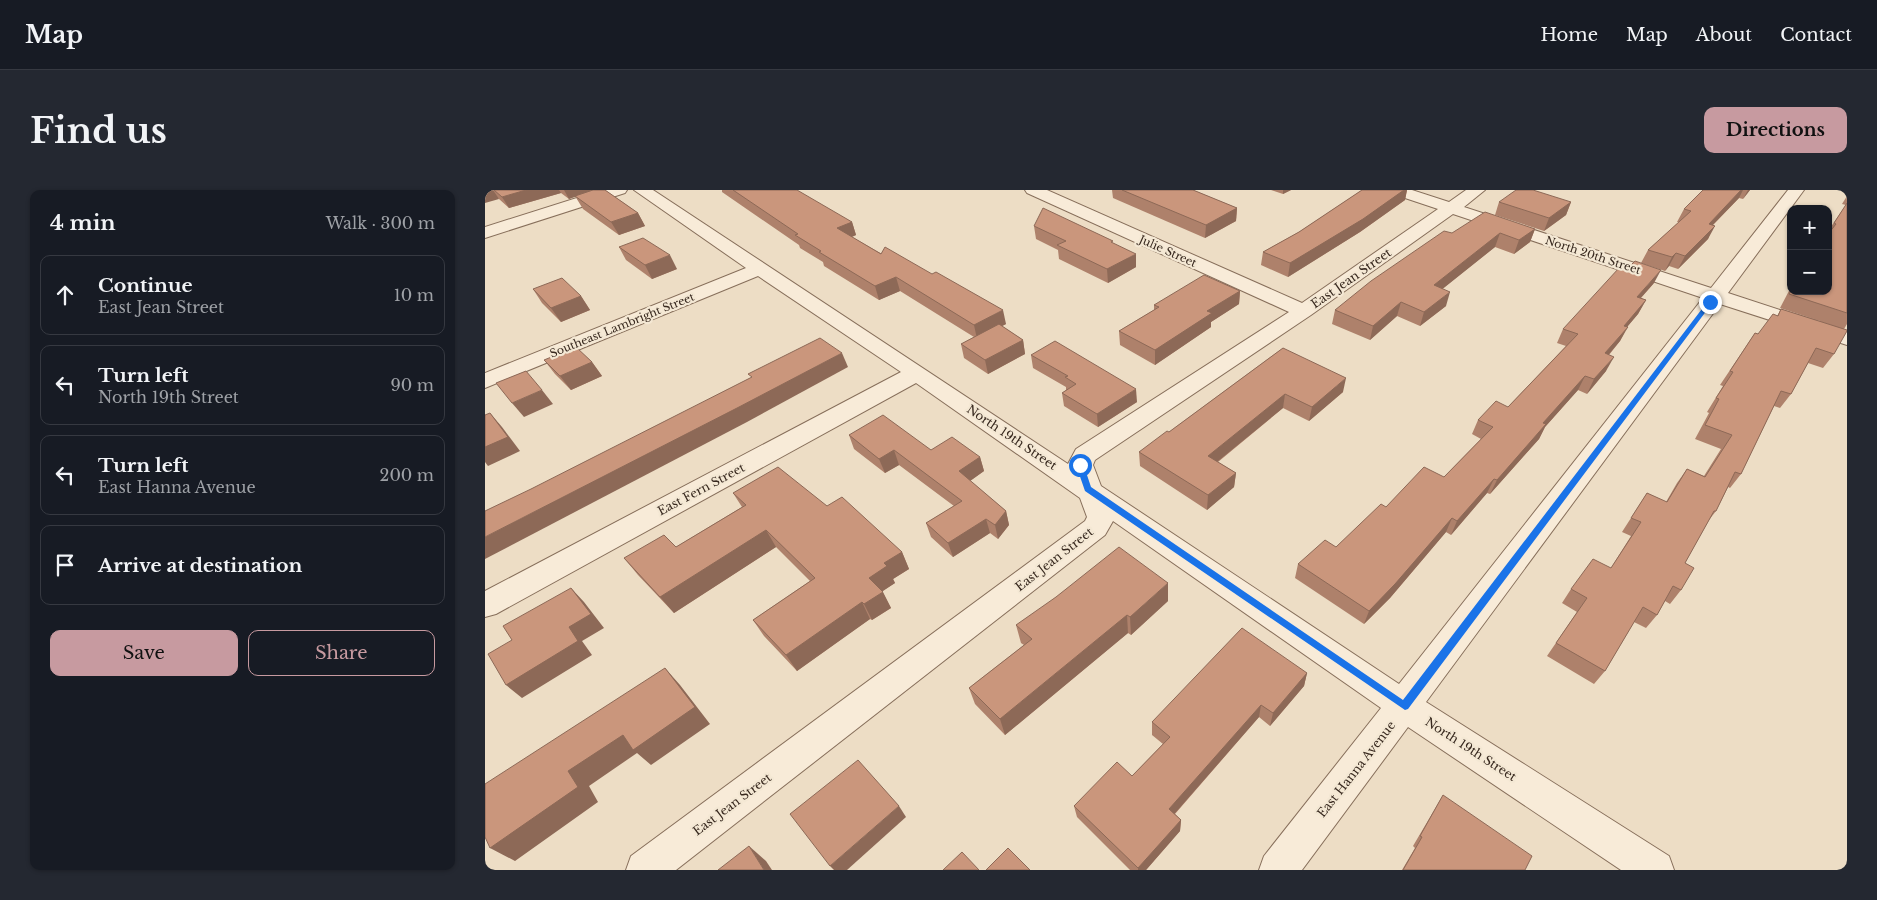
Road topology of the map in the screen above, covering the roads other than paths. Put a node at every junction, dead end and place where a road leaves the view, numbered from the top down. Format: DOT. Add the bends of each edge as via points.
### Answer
graph roads {
  1 [pos="619,190"];
  2 [pos="642,190"];
  3 [pos="1033,190"];
  4 [pos="1396,190"];
  5 [pos="1477,190"];
  6 [pos="1796,190"];
  7 [pos="1451,208"];
  8 [pos="485,232"];
  9 [pos="759,270"];
  10 [pos="1715,295"];
  11 [pos="1304,311"];
  12 [pos="1847,339"];
  13 [pos="917,373"];
  14 [pos="485,381"];
  15 [pos="1088,489"];
  16 [pos="485,606"];
  17 [pos="1405,706"];
  18 [pos="645,870"];
  19 [pos="1278,870"];
  20 [pos="1655,870"];
  1 -- 8 [label="street"];
  2 -- 9 [label="street, North 19th Street"];
  3 -- 11 [label="street, Julie Street"];
  4 -- 7 [label="street, North 20th Street"];
  5 -- 7 [label="street, East Jean Street"];
  6 -- 10 [label="street, East Hanna Avenue"];
  7 -- 10 [label="street, North 20th Street"];
  7 -- 11 [label="street, East Jean Street"];
  9 -- 13 [label="street, North 19th Street"];
  9 -- 14 [label="street, Southeast Lambright Street"];
  10 -- 12 [label="street, North 20th Street"];
  10 -- 17 [label="street, East Hanna Avenue"];
  11 -- 15 [label="street, East Jean Street" via="1085,455 1080,465"];
  13 -- 15 [label="street, North 19th Street"];
  13 -- 16 [label="street, East Fern Street"];
  15 -- 17 [label="street, North 19th Street"];
  15 -- 18 [label="street, East Jean Street" via="1101,517 1095,528"];
  17 -- 19 [label="street, East Hanna Avenue"];
  17 -- 20 [label="street, North 19th Street"];
}
